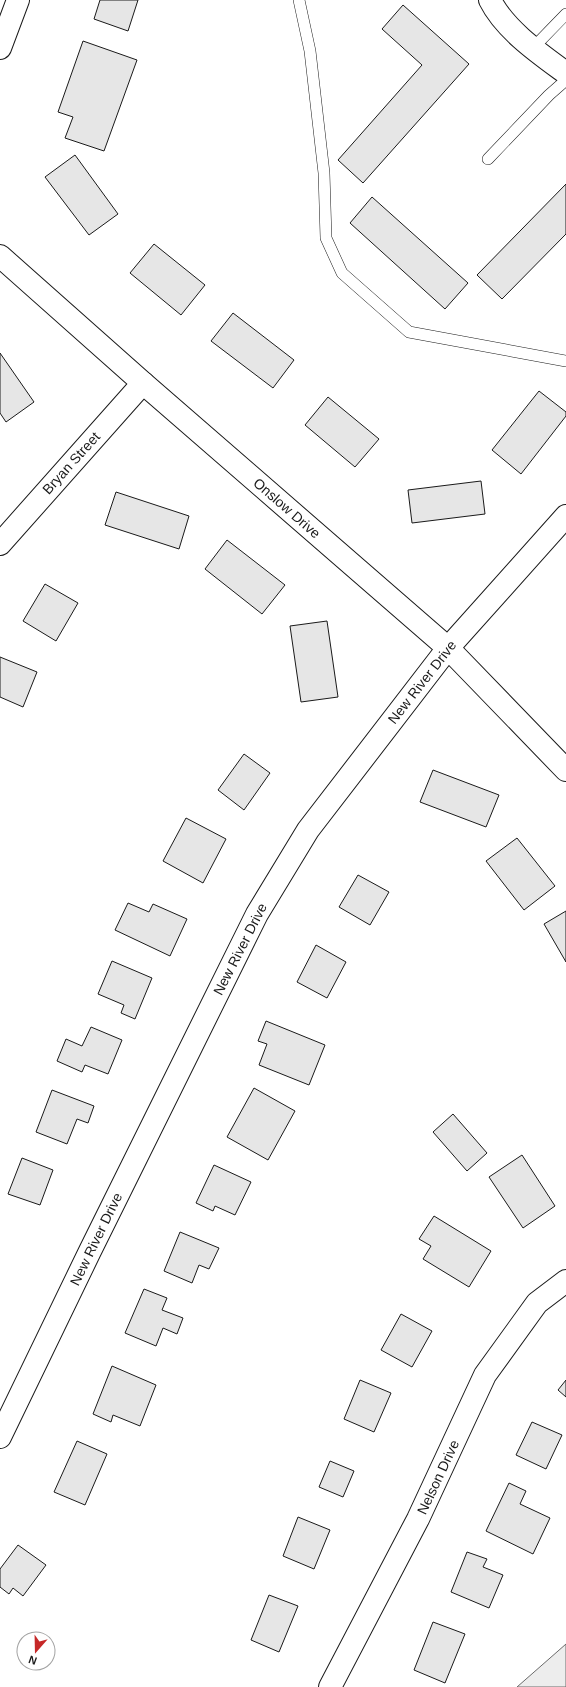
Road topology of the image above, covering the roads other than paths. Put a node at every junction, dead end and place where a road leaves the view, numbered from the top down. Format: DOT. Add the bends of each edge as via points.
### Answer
graph roads {
  1 [pos="18,0"];
  2 [pos="299,0"];
  3 [pos="490,0"];
  4 [pos="566,14"];
  5 [pos="0,48"];
  6 [pos="533,48"];
  7 [pos="566,73"];
  8 [pos="566,80"];
  9 [pos="488,159"];
  10 [pos="0,256"];
  11 [pos="566,362"];
  12 [pos="143,383"];
  13 [pos="566,516"];
  14 [pos="0,544"];
  15 [pos="448,648"];
  16 [pos="566,770"];
  17 [pos="566,1281"];
  18 [pos="0,1437"];
  19 [pos="330,1687"];
  1 -- 5 [label="street"];
  2 -- 11 [label="lane" via="310,51 324,173 326,238 342,273 409,332"];
  3 -- 6 [label="street" via="496,12"];
  4 -- 6 [label="lane"];
  6 -- 7 [label="street"];
  8 -- 9 [label="lane"];
  10 -- 12 [label="street, Onslow Drive"];
  12 -- 14 [label="street, Bryan Street"];
  12 -- 15 [label="street, Onslow Drive"];
  13 -- 15 [label="street, New River Drive"];
  15 -- 16 [label="street, Onslow Drive"];
  15 -- 18 [label="street, New River Drive" via="308,830 257,914"];
  17 -- 19 [label="street, Nelson Drive" via="537,1303 485,1375 418,1519"];
}
